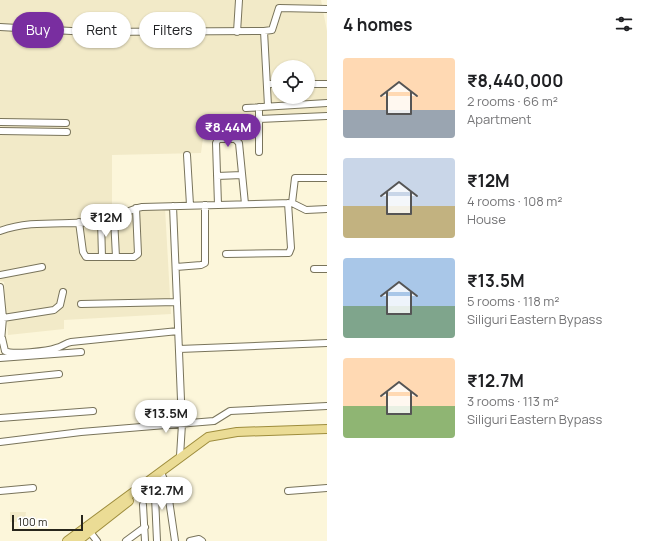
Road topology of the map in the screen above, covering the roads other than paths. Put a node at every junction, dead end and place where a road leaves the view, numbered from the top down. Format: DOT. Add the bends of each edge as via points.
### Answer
graph roads {
  1 [pos="239,0"];
  2 [pos="327,9"];
  3 [pos="0,27"];
  4 [pos="264,31"];
  5 [pos="237,32"];
  6 [pos="267,84"];
  7 [pos="271,84"];
  8 [pos="315,84"];
  9 [pos="327,84"];
  10 [pos="327,102"];
  11 [pos="268,106"];
  12 [pos="259,107"];
  13 [pos="246,108"];
  14 [pos="327,116"];
  15 [pos="259,119"];
  16 [pos="0,122"];
  17 [pos="66,123"];
  18 [pos="243,126"];
  19 [pos="259,126"];
  20 [pos="0,131"];
  21 [pos="67,132"];
  22 [pos="259,152"];
  23 [pos="187,156"];
  24 [pos="242,175"];
  25 [pos="217,176"];
  26 [pos="327,178"];
  27 [pos="290,203"];
  28 [pos="245,204"];
  29 [pos="190,205"];
  30 [pos="205,205"];
  31 [pos="218,205"];
  32 [pos="173,206"];
  33 [pos="136,208"];
  34 [pos="327,209"];
  35 [pos="114,218"];
  36 [pos="101,220"];
  37 [pos="80,222"];
  38 [pos="0,231"];
  39 [pos="226,254"];
  40 [pos="102,257"];
  41 [pos="116,257"];
  42 [pos="42,267"];
  43 [pos="176,267"];
  44 [pos="314,269"];
  45 [pos="327,269"];
  46 [pos="0,275"];
  47 [pos="0,287"];
  48 [pos="63,292"];
  49 [pos="177,302"];
  50 [pos="81,304"];
  51 [pos="3,318"];
  52 [pos="178,331"];
  53 [pos="1,341"];
  54 [pos="327,343"];
  55 [pos="179,349"];
  56 [pos="81,352"];
  57 [pos="0,358"];
  58 [pos="59,374"];
  59 [pos="0,380"];
  60 [pos="327,406"];
  61 [pos="93,411"];
  62 [pos="0,418"];
  63 [pos="182,424"];
  64 [pos="327,429"];
  65 [pos="327,434"];
  66 [pos="0,442"];
  67 [pos="180,456"];
  68 [pos="162,475"];
  69 [pos="33,488"];
  70 [pos="327,488"];
  71 [pos="0,491"];
  72 [pos="288,491"];
  73 [pos="155,497"];
  74 [pos="143,505"];
  75 [pos="145,527"];
  76 [pos="90,532"];
  77 [pos="68,541"];
  78 [pos="78,541"];
  79 [pos="97,541"];
  80 [pos="126,541"];
  81 [pos="146,541"];
  82 [pos="157,541"];
  83 [pos="175,541"];
  84 [pos="190,541"];
  85 [pos="202,541"];
  1 -- 5 [label="street"];
  2 -- 4 [label="street" via="279,8 272,30"];
  3 -- 5 [label="street" via="89,32"];
  4 -- 5 [label="street"];
  4 -- 6 [label="street"];
  6 -- 7 [label="street"];
  6 -- 11 [label="street"];
  8 -- 9 [label="street"];
  10 -- 11 [label="street"];
  11 -- 12 [label="street"];
  12 -- 13 [label="street"];
  12 -- 15 [label="street"];
  14 -- 15 [label="street"];
  15 -- 19 [label="street"];
  16 -- 17 [label="street"];
  18 -- 19 [label="street"];
  19 -- 22 [label="street"];
  20 -- 21 [label="street"];
  23 -- 29 [label="street"];
  24 -- 25 [label="street"];
  24 -- 25 [label="street" via="238,140 218,139"];
  24 -- 28 [label="street"];
  25 -- 31 [label="street"];
  26 -- 27 [label="street" via="295,178"];
  27 -- 28 [label="street"];
  27 -- 34 [label="street" via="306,210"];
  27 -- 39 [label="street" via="289,253"];
  28 -- 31 [label="street"];
  29 -- 30 [label="street"];
  29 -- 32 [label="street"];
  30 -- 31 [label="street"];
  30 -- 43 [label="street" via="205,263"];
  32 -- 33 [label="street"];
  32 -- 43 [label="street"];
  33 -- 35 [label="street"];
  33 -- 41 [label="street" via="137,256"];
  35 -- 36 [label="street"];
  35 -- 41 [label="street"];
  36 -- 37 [label="street"];
  36 -- 40 [label="street"];
  37 -- 38 [label="street" via="29,224"];
  37 -- 40 [label="street" via="84,255"];
  40 -- 41 [label="street"];
  42 -- 46 [label="street"];
  43 -- 49 [label="street"];
  44 -- 45 [label="street"];
  47 -- 51 [label="street"];
  48 -- 51 [label="street" via="60,305 54,310"];
  49 -- 50 [label="street"];
  49 -- 52 [label="street"];
  51 -- 53 [label="street"];
  52 -- 53 [label="street" via="71,342 56,348 17,353 6,351"];
  52 -- 55 [label="street"];
  54 -- 55 [label="street"];
  55 -- 63 [label="street"];
  56 -- 57 [label="street"];
  58 -- 59 [label="street"];
  60 -- 63 [label="street" via="230,411 217,421"];
  61 -- 62 [label="street"];
  63 -- 66 [label="street"];
  63 -- 67 [label="street"];
  64 -- 67 [label="main road" via="214,435 200,441"];
  65 -- 68 [label="main road" via="219,438 203,444"];
  67 -- 77 [label="main road"];
  68 -- 76 [label="main road"];
  68 -- 83 [label="street" via="167,486"];
  69 -- 71 [label="street"];
  70 -- 72 [label="street"];
  73 -- 82 [label="street"];
  74 -- 75 [label="street"];
  75 -- 80 [label="street"];
  75 -- 81 [label="street"];
  76 -- 78 [label="main road"];
  76 -- 79 [label="street"];
  84 -- 85 [label="street"];
}
